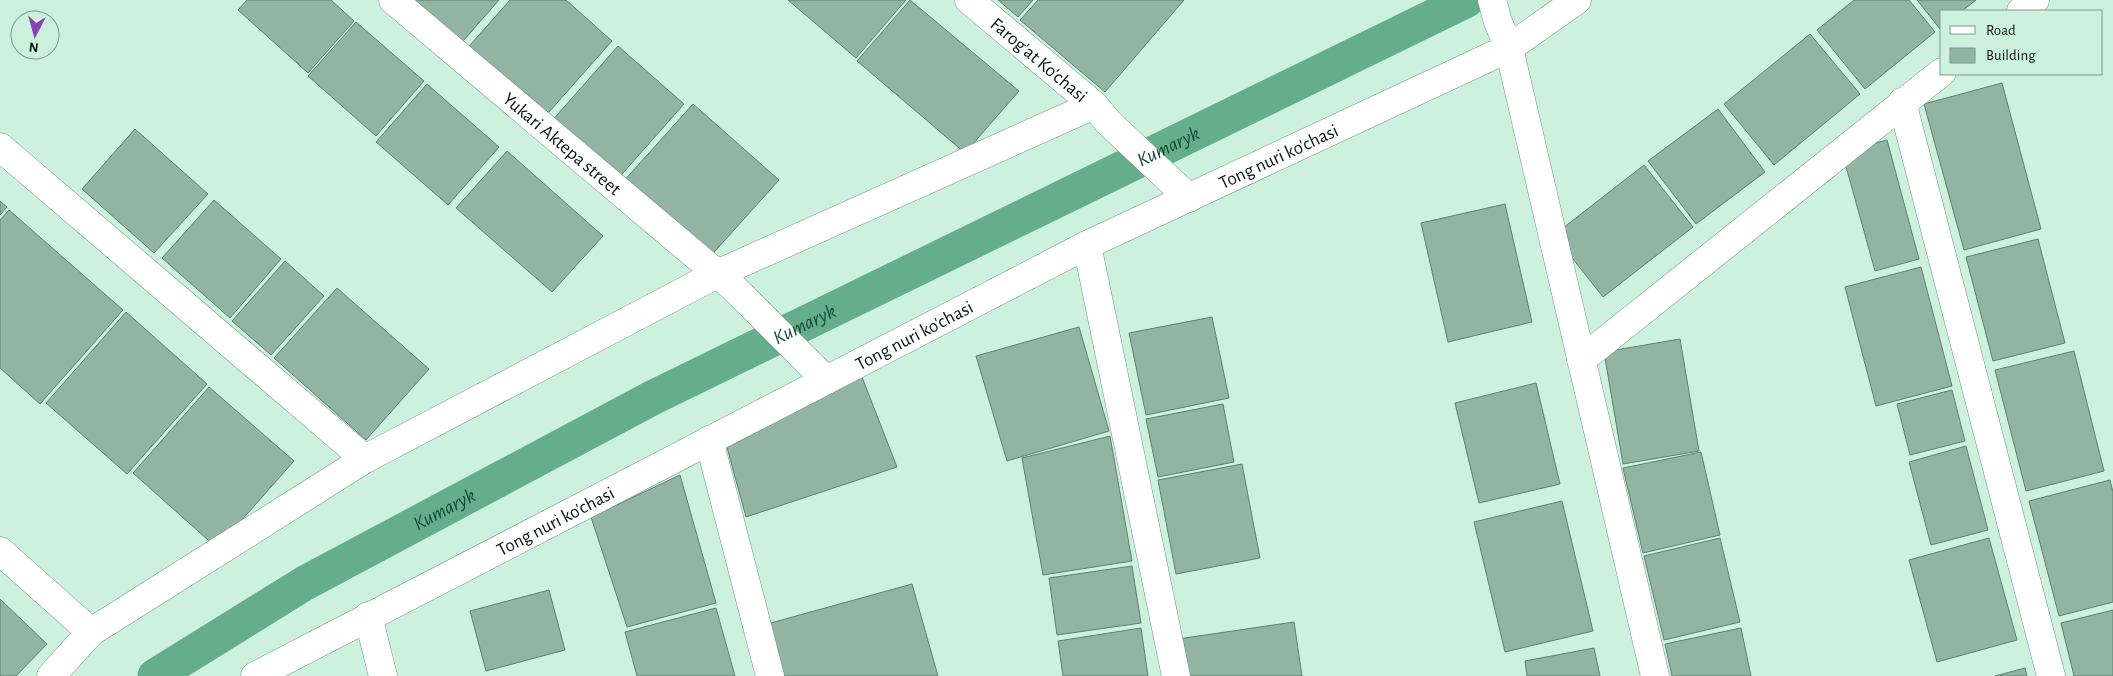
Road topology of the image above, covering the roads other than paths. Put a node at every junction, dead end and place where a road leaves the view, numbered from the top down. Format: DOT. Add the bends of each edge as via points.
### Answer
graph roads {
  1 [pos="393,0"];
  2 [pos="969,0"];
  3 [pos="1577,0"];
  4 [pos="2035,0"];
  5 [pos="2022,10"];
  6 [pos="1495,11"];
  7 [pos="1509,48"];
  8 [pos="1940,74"];
  9 [pos="1902,102"];
  10 [pos="1101,113"];
  11 [pos="0,147"];
  12 [pos="1189,198"];
  13 [pos="1087,245"];
  14 [pos="725,280"];
  15 [pos="1581,360"];
  16 [pos="826,380"];
  17 [pos="709,440"];
  18 [pos="365,459"];
  19 [pos="0,551"];
  20 [pos="368,616"];
  21 [pos="91,632"];
  22 [pos="51,676"];
  23 [pos="255,676"];
  24 [pos="383,676"];
  25 [pos="770,676"];
  26 [pos="1176,676"];
  27 [pos="1655,676"];
  28 [pos="2051,676"];
  1 -- 14 [label="street, Yukari Aktepa street"];
  2 -- 10 [label="street, Farog'at Ko'chasi"];
  3 -- 7 [label="street, Tong nuri ko'chasi"];
  4 -- 5 [label="street"];
  6 -- 7 [label="street"];
  7 -- 12 [label="street, Tong nuri ko'chasi"];
  7 -- 15 [label="street"];
  8 -- 9 [label="street"];
  9 -- 15 [label="street"];
  9 -- 28 [label="street"];
  10 -- 12 [label="street, Farog'at Ko'chasi"];
  10 -- 14 [label="street"];
  11 -- 18 [label="street"];
  12 -- 13 [label="street, Tong nuri ko'chasi"];
  13 -- 16 [label="street, Tong nuri ko'chasi"];
  13 -- 26 [label="street"];
  14 -- 16 [label="street, Yukari Aktepa street"];
  14 -- 18 [label="street"];
  15 -- 27 [label="street"];
  16 -- 17 [label="street, Tong nuri ko'chasi"];
  17 -- 20 [label="street, Tong nuri ko'chasi"];
  17 -- 25 [label="street"];
  18 -- 21 [label="street"];
  19 -- 21 [label="street"];
  20 -- 23 [label="street, Tong nuri ko'chasi"];
  20 -- 24 [label="street"];
  21 -- 22 [label="street"];
}
